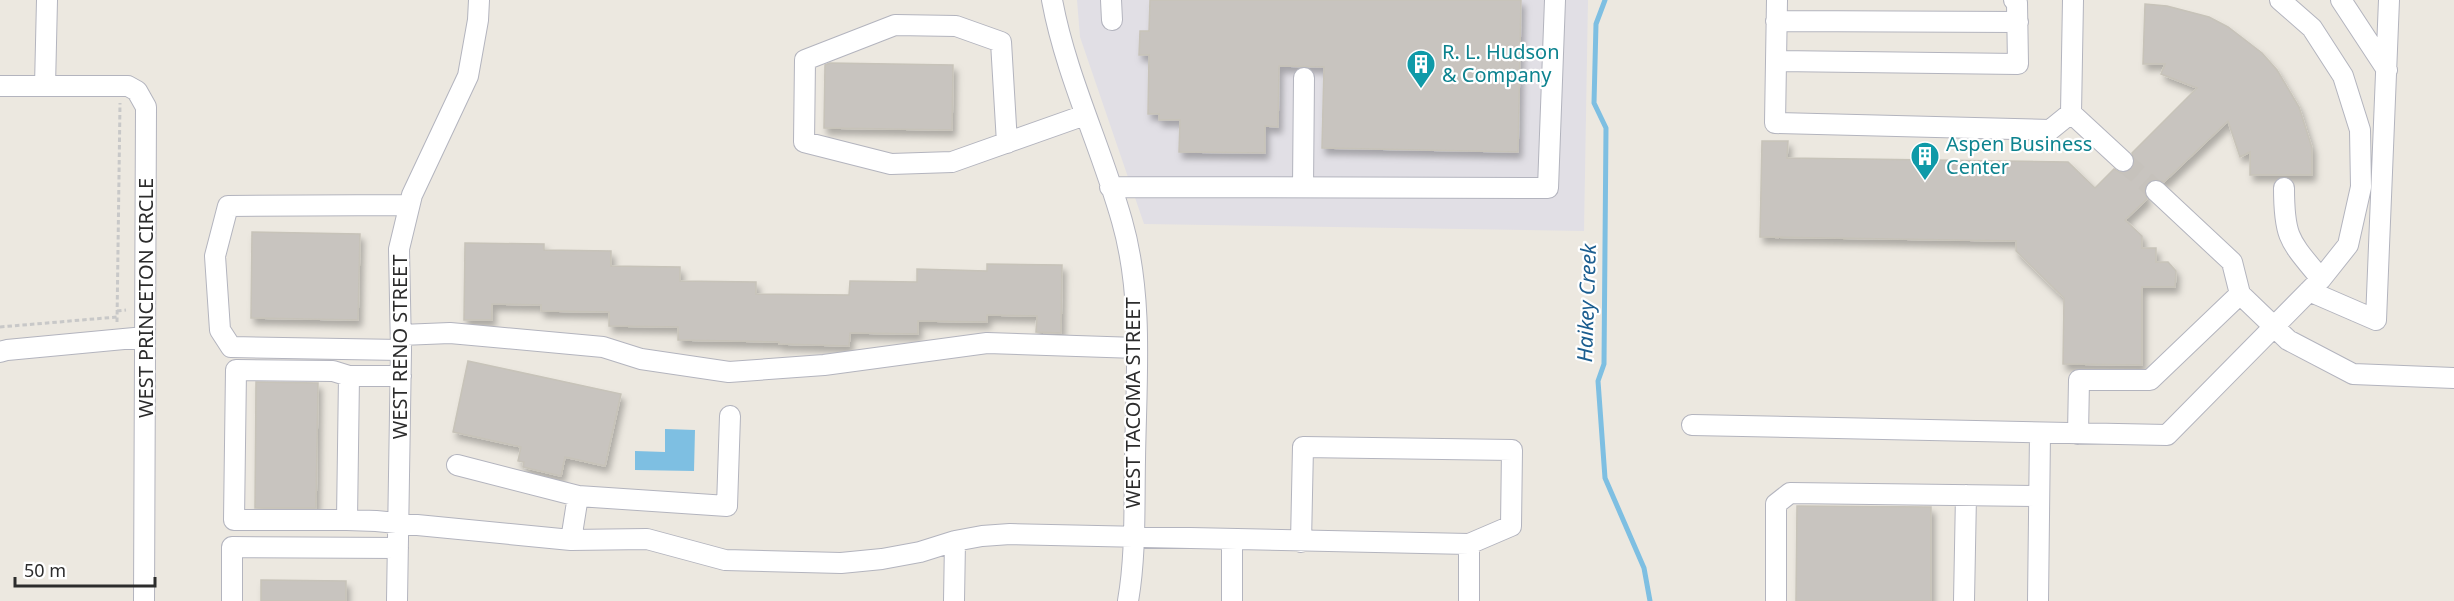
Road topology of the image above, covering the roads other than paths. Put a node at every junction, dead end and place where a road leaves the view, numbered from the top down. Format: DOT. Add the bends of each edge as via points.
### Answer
graph roads {
  1 [pos="47,0"];
  2 [pos="479,0"];
  3 [pos="1052,0"];
  4 [pos="1111,0"];
  5 [pos="1556,0"];
  6 [pos="1777,0"];
  7 [pos="2014,0"];
  8 [pos="2073,0"];
  9 [pos="2280,0"];
  10 [pos="2342,0"];
  11 [pos="2389,0"];
  12 [pos="1112,20"];
  13 [pos="1776,21"];
  14 [pos="2018,22"];
  15 [pos="1776,61"];
  16 [pos="2387,70"];
  17 [pos="1304,78"];
  18 [pos="0,86"];
  19 [pos="45,86"];
  20 [pos="2071,113"];
  21 [pos="1085,115"];
  22 [pos="1007,143"];
  23 [pos="2123,161"];
  24 [pos="1303,186"];
  25 [pos="1110,187"];
  26 [pos="2284,188"];
  27 [pos="2156,191"];
  28 [pos="410,205"];
  29 [pos="2315,285"];
  30 [pos="2240,294"];
  31 [pos="2274,326"];
  32 [pos="145,337"];
  33 [pos="401,342"];
  34 [pos="1137,348"];
  35 [pos="0,352"];
  36 [pos="349,376"];
  37 [pos="400,376"];
  38 [pos="2454,378"];
  39 [pos="730,416"];
  40 [pos="1692,425"];
  41 [pos="2040,434"];
  42 [pos="2078,434"];
  43 [pos="457,465"];
  44 [pos="1966,495"];
  45 [pos="578,496"];
  46 [pos="2039,496"];
  47 [pos="347,520"];
  48 [pos="398,524"];
  49 [pos="1133,537"];
  50 [pos="571,540"];
  51 [pos="1232,540"];
  52 [pos="955,541"];
  53 [pos="1301,542"];
  54 [pos="1469,544"];
  55 [pos="398,548"];
  56 [pos="144,601"];
  57 [pos="232,601"];
  58 [pos="397,601"];
  59 [pos="954,601"];
  60 [pos="1128,601"];
  61 [pos="1232,601"];
  62 [pos="1469,601"];
  63 [pos="1776,601"];
  64 [pos="1964,601"];
  65 [pos="2038,601"];
  1 -- 19 [label="street"];
  2 -- 28 [label="street, WEST RENO STREET" via="468,76"];
  3 -- 21 [label="street, WEST TACOMA STREET"];
  4 -- 12 [label="street"];
  5 -- 24 [label="street" via="1548,188"];
  6 -- 13 [label="street"];
  7 -- 14 [label="street"];
  8 -- 20 [label="street"];
  9 -- 29 [label="street" via="2312,28 2343,76 2360,130 2361,187 2348,245"];
  10 -- 16 [label="street"];
  11 -- 16 [label="street"];
  13 -- 14 [label="street"];
  13 -- 15 [label="street"];
  14 -- 15 [label="street" via="2018,64"];
  15 -- 20 [label="street" via="1775,123 2050,130"];
  16 -- 29 [label="street" via="2376,320"];
  17 -- 24 [label="street"];
  18 -- 19 [label="street, WEST PRINCETON CIRCLE"];
  19 -- 32 [label="street, WEST PRINCETON CIRCLE" via="128,86 143,98"];
  20 -- 23 [label="street"];
  21 -- 22 [label="street"];
  21 -- 25 [label="street, WEST TACOMA STREET"];
  22 -- 22 [label="street" via="952,162 891,164 804,142 805,60 895,25 956,26 1001,42"];
  24 -- 25 [label="street"];
  25 -- 34 [label="street, WEST TACOMA STREET" via="1130,262"];
  26 -- 29 [label="street" via="2284,219 2290,243"];
  27 -- 30 [label="street" via="2232,262"];
  28 -- 33 [label="street, WEST RENO STREET" via="399,249"];
  28 -- 33 [label="street" via="228,206 215,256 220,330 231,347"];
  29 -- 31 [label="street"];
  30 -- 31 [label="street"];
  30 -- 42 [label="street" via="2150,380 2079,380"];
  31 -- 38 [label="street" via="2288,340 2353,374"];
  31 -- 42 [label="street" via="2167,435"];
  32 -- 35 [label="street"];
  32 -- 56 [label="street, WEST PRINCETON CIRCLE"];
  33 -- 34 [label="street" via="450,333 603,347 641,358 729,372 987,343"];
  33 -- 37 [label="street, WEST RENO STREET"];
  34 -- 49 [label="street, WEST TACOMA STREET"];
  36 -- 37 [label="street"];
  36 -- 47 [label="street"];
  36 -- 47 [label="street" via="333,371 236,370 234,520"];
  37 -- 48 [label="street, WEST RENO STREET"];
  39 -- 45 [label="street" via="727,506"];
  40 -- 41 [label="street"];
  41 -- 42 [label="street"];
  41 -- 46 [label="street"];
  43 -- 45 [label="street"];
  44 -- 46 [label="street"];
  44 -- 63 [label="street" via="1790,493 1776,504"];
  44 -- 64 [label="street"];
  45 -- 50 [label="street"];
  46 -- 65 [label="street"];
  47 -- 48 [label="street"];
  48 -- 50 [label="street"];
  48 -- 55 [label="street, WEST RENO STREET"];
  49 -- 51 [label="street"];
  49 -- 52 [label="street" via="1010,534"];
  49 -- 60 [label="street, WEST TACOMA STREET"];
  50 -- 52 [label="street" via="647,539 725,560 841,563 892,558"];
  51 -- 53 [label="street"];
  51 -- 61 [label="street"];
  52 -- 59 [label="street"];
  53 -- 54 [label="street"];
  53 -- 54 [label="street" via="1303,447 1512,450 1511,526"];
  54 -- 62 [label="street"];
  55 -- 57 [label="street" via="232,547"];
  55 -- 58 [label="street, WEST RENO STREET"];
}
